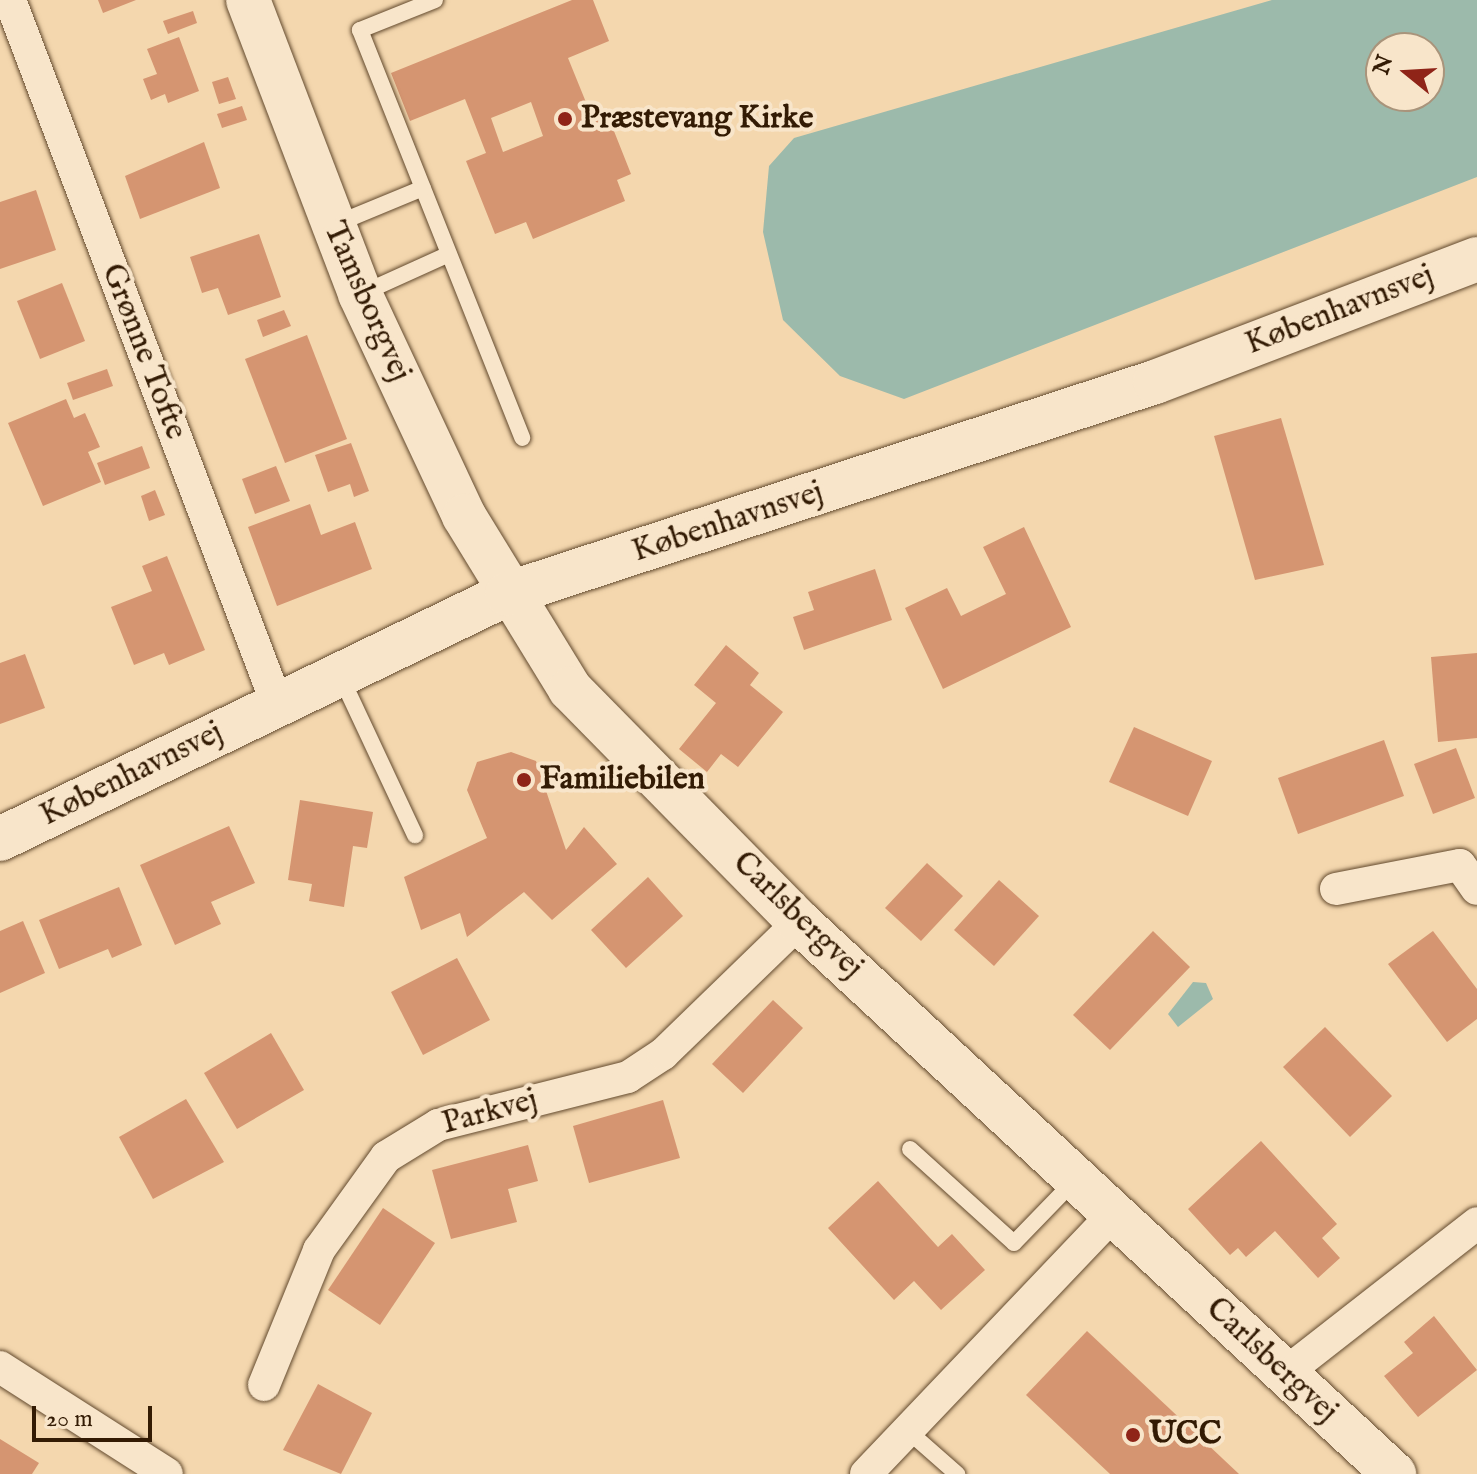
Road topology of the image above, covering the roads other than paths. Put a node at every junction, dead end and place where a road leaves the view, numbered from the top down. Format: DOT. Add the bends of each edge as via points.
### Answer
graph roads {
  1 [pos="10,0"];
  2 [pos="248,0"];
  3 [pos="435,0"];
  4 [pos="423,188"];
  5 [pos="331,226"];
  6 [pos="449,254"];
  7 [pos="1477,259"];
  8 [pos="360,294"];
  9 [pos="522,438"];
  10 [pos="507,594"];
  11 [pos="340,673"];
  12 [pos="277,704"];
  13 [pos="415,835"];
  14 [pos="0,839"];
  15 [pos="1336,889"];
  16 [pos="1477,889"];
  17 [pos="799,922"];
  18 [pos="910,1149"];
  19 [pos="1075,1180"];
  20 [pos="1113,1215"];
  21 [pos="1477,1223"];
  22 [pos="0,1367"];
  23 [pos="1284,1374"];
  24 [pos="264,1385"];
  25 [pos="907,1430"];
  26 [pos="167,1474"];
  27 [pos="866,1474"];
  28 [pos="957,1474"];
  29 [pos="1394,1474"];
  1 -- 12 [label="street, Grønne Tofte"];
  2 -- 5 [label="street, Tamsborgvej"];
  3 -- 4 [label="lane" via="360,30"];
  4 -- 5 [label="lane"];
  4 -- 6 [label="lane"];
  5 -- 8 [label="street, Tamsborgvej"];
  6 -- 8 [label="lane"];
  6 -- 9 [label="lane"];
  7 -- 10 [label="street, Københavnsvej" via="1155,382"];
  8 -- 10 [label="street, Tamsborgvej"];
  10 -- 11 [label="street, Københavnsvej"];
  10 -- 17 [label="street, Carlsbergvej" via="570,689"];
  11 -- 12 [label="street, Københavnsvej"];
  11 -- 13 [label="lane"];
  12 -- 14 [label="street, Københavnsvej"];
  15 -- 16 [label="street" via="1460,865"];
  17 -- 19 [label="street, Carlsbergvej"];
  17 -- 24 [label="street, Parkvej" via="663,1054 628,1077 438,1125 386,1157 319,1250"];
  18 -- 19 [label="lane" via="1014,1243"];
  19 -- 20 [label="street, Carlsbergvej"];
  20 -- 23 [label="street, Carlsbergvej"];
  20 -- 25 [label="street"];
  21 -- 23 [label="street"];
  22 -- 26 [label="street"];
  23 -- 29 [label="street, Carlsbergvej"];
  25 -- 27 [label="street"];
  25 -- 28 [label="lane"];
}
